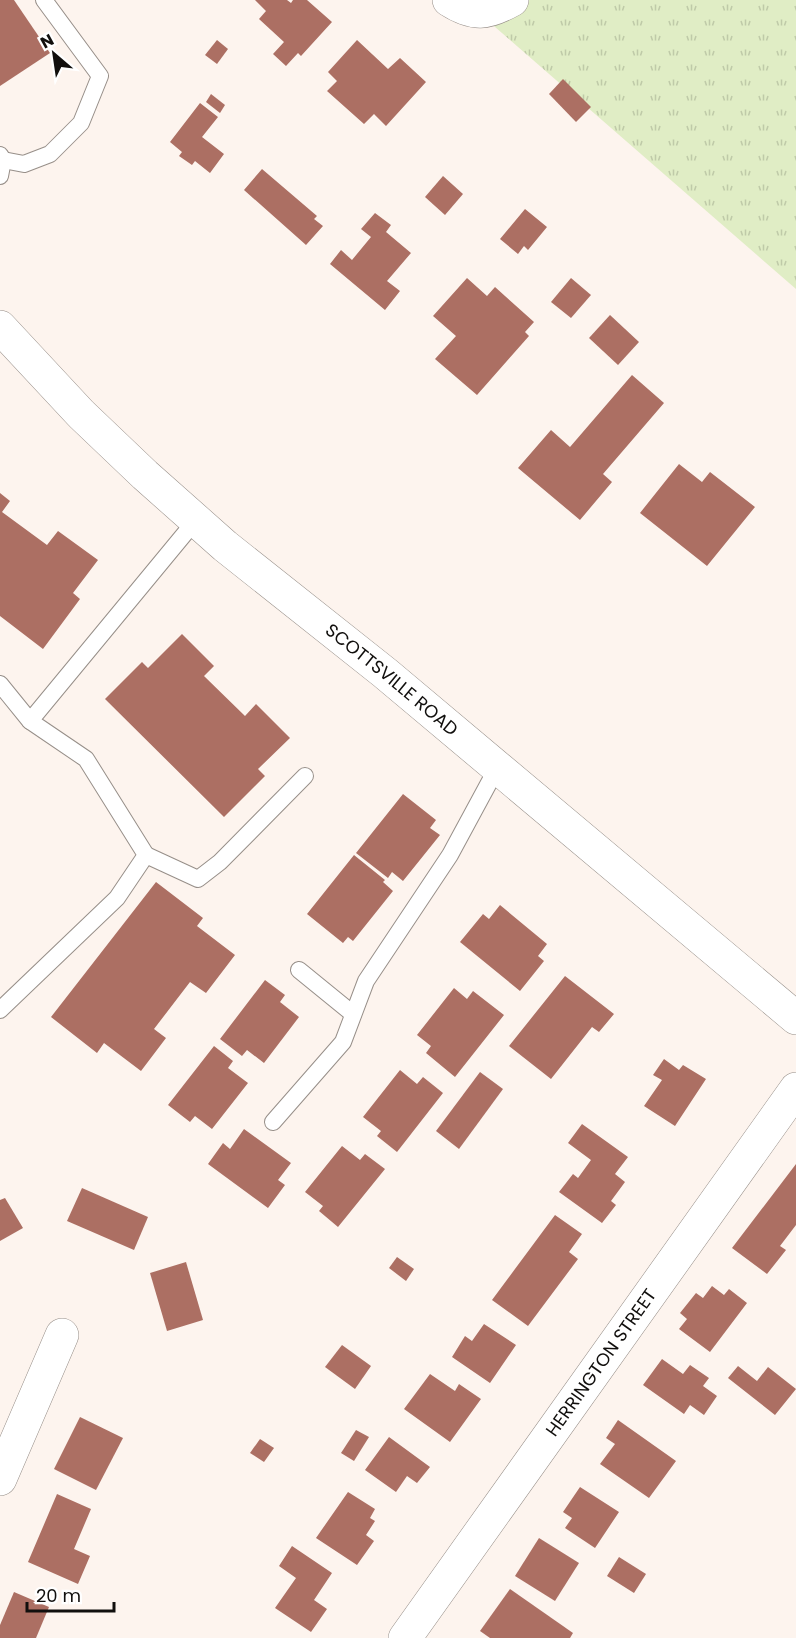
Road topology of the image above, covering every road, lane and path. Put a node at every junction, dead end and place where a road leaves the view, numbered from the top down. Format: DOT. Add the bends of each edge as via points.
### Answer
graph roads {
  1 [pos="44,0"];
  2 [pos="449,0"];
  3 [pos="512,0"];
  4 [pos="1,164"];
  5 [pos="0,327"];
  6 [pos="196,520"];
  7 [pos="0,684"];
  8 [pos="30,722"];
  9 [pos="498,768"];
  10 [pos="305,776"];
  11 [pos="146,855"];
  12 [pos="299,970"];
  13 [pos="0,1010"];
  14 [pos="353,1014"];
  15 [pos="796,1018"];
  16 [pos="796,1089"];
  17 [pos="273,1122"];
  18 [pos="62,1335"];
  19 [pos="0,1479"];
  20 [pos="405,1638"];
  1 -- 4 [label="lane" via="100,76 81,123 50,154 24,164"];
  2 -- 3 [label="main road" via="482,12"];
  5 -- 6 [label="main road, SCOTTSVILLE ROAD" via="81,414"];
  6 -- 8 [label="lane"];
  6 -- 9 [label="main road, SCOTTSVILLE ROAD"];
  7 -- 8 [label="lane"];
  8 -- 11 [label="lane" via="86,759"];
  9 -- 14 [label="lane" via="450,855 366,981"];
  9 -- 15 [label="main road, SCOTTSVILLE ROAD"];
  10 -- 11 [label="lane" via="220,862 198,879"];
  11 -- 13 [label="lane" via="117,898"];
  12 -- 14 [label="lane"];
  14 -- 17 [label="lane" via="343,1042"];
  16 -- 20 [label="main road, HERRINGTON STREET"];
  18 -- 19 [label="main road"];
}
